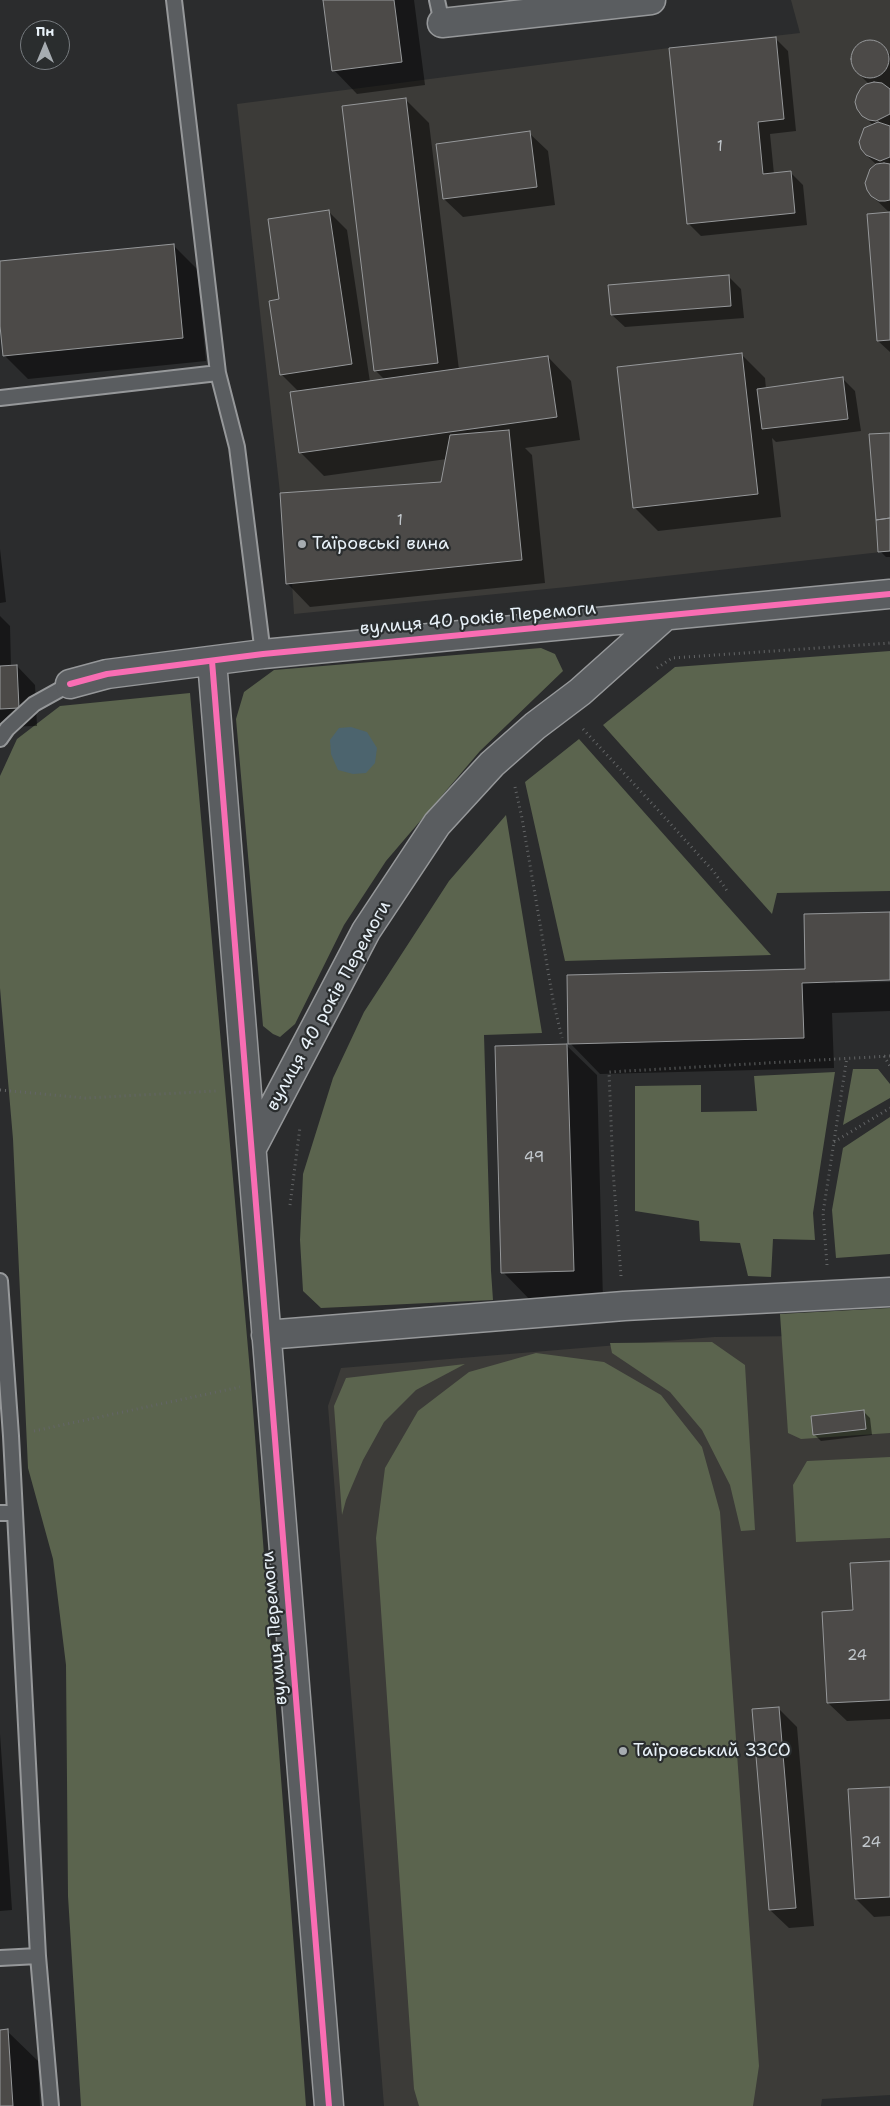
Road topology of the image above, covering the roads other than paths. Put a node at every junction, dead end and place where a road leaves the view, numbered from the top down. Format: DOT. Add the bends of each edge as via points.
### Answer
graph roads {
  1 [pos="174,0"];
  2 [pos="651,0"];
  3 [pos="439,12"];
  4 [pos="218,373"];
  5 [pos="0,398"];
  6 [pos="890,594"];
  7 [pos="665,616"];
  8 [pos="263,654"];
  9 [pos="212,661"];
  10 [pos="70,684"];
  11 [pos="0,739"];
  12 [pos="252,1148"];
  13 [pos="0,1281"];
  14 [pos="890,1292"];
  15 [pos="266,1335"];
  16 [pos="0,1513"];
  17 [pos="15,1513"];
  18 [pos="38,1956"];
  19 [pos="0,1958"];
  20 [pos="51,2106"];
  21 [pos="329,2106"];
  1 -- 4 [label="lane"];
  2 -- 3 [label="street"];
  4 -- 5 [label="lane"];
  4 -- 8 [label="lane" via="237,447"];
  6 -- 7 [label="street, вулиця 40 років Перемоги"];
  7 -- 8 [label="street, вулиця 40 років Перемоги"];
  7 -- 12 [label="street, вулиця 40 років Перемоги" via="492,764 437,824 366,931"];
  8 -- 9 [label="street, вулиця 40 років Перемоги"];
  9 -- 10 [label="street, вулиця 40 років Перемоги" via="107,674"];
  9 -- 12 [label="street, вулиця Перемоги"];
  10 -- 11 [label="lane" via="34,704"];
  12 -- 15 [label="street, вулиця Перемоги"];
  13 -- 17 [label="lane"];
  14 -- 15 [label="street" via="624,1306"];
  15 -- 21 [label="street, вулиця Перемоги"];
  16 -- 17 [label="lane"];
  17 -- 18 [label="lane"];
  18 -- 19 [label="lane"];
  18 -- 20 [label="lane"];
}
